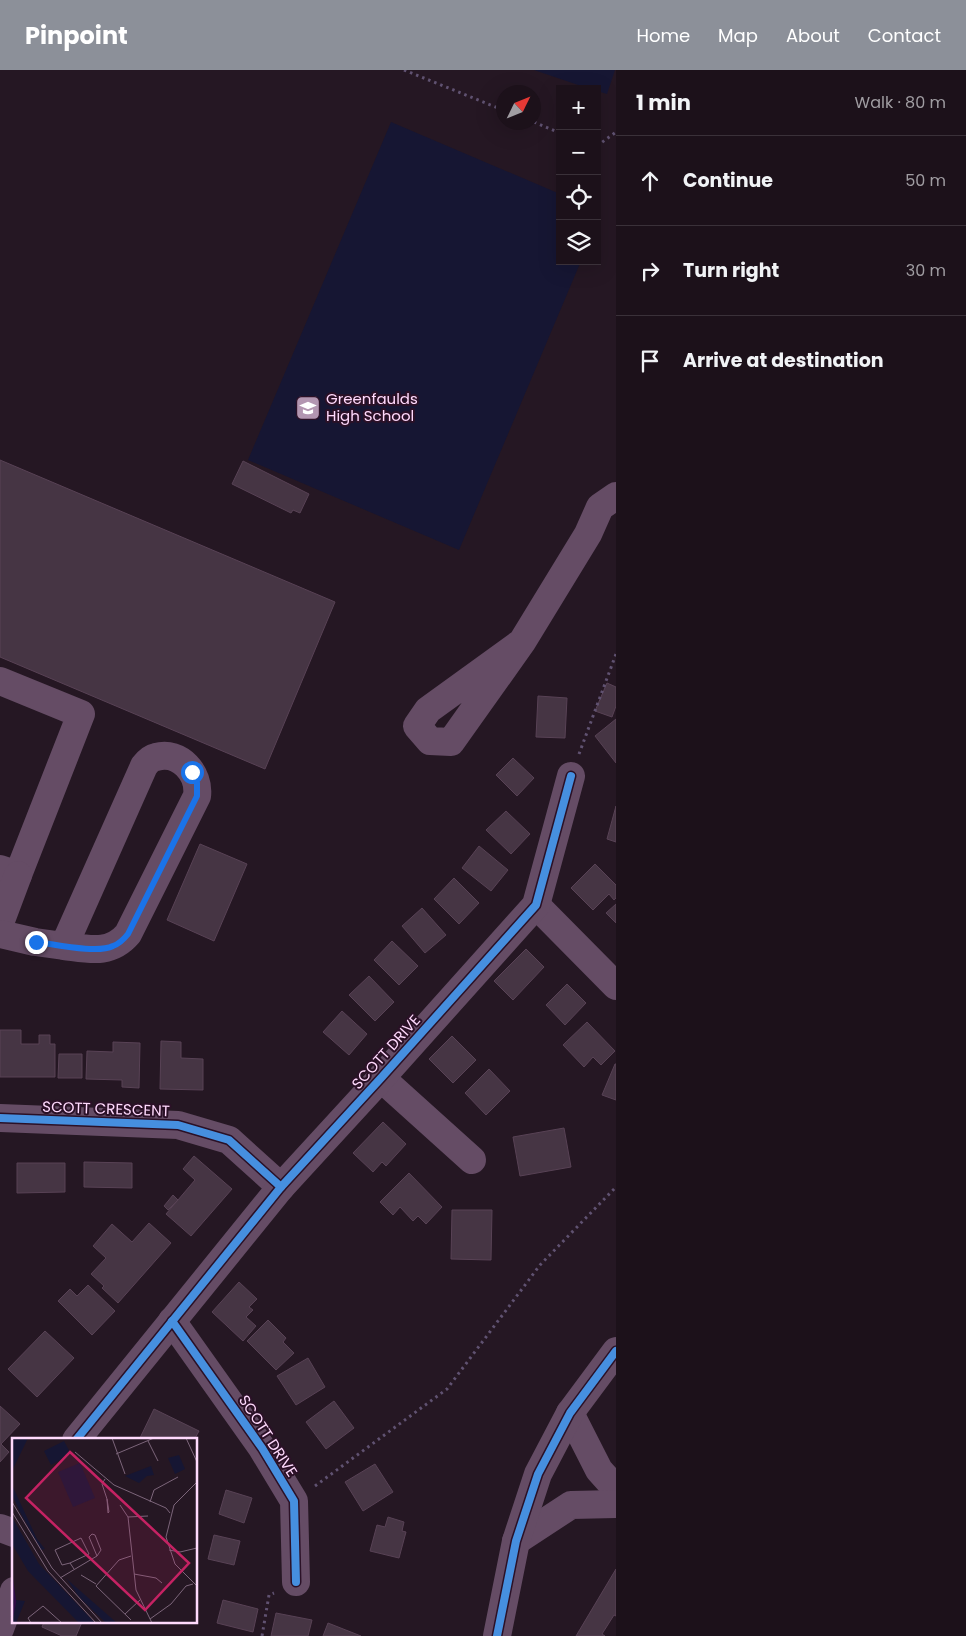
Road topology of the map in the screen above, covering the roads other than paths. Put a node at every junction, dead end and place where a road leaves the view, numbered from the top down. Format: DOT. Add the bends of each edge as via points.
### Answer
graph roads {
  1 [pos="616,496"];
  2 [pos="522,642"];
  3 [pos="0,681"];
  4 [pos="571,776"];
  5 [pos="9,872"];
  6 [pos="536,905"];
  7 [pos="0,923"];
  8 [pos="0,934"];
  9 [pos="64,946"];
  10 [pos="616,986"];
  11 [pos="381,1078"];
  12 [pos="0,1118"];
  13 [pos="472,1160"];
  14 [pos="280,1187"];
  15 [pos="172,1320"];
  16 [pos="616,1351"];
  17 [pos="570,1413"];
  18 [pos="78,1438"];
  19 [pos="616,1488"];
  20 [pos="616,1504"];
  21 [pos="0,1528"];
  22 [pos="12,1532"];
  23 [pos="516,1541"];
  24 [pos="296,1582"];
  25 [pos="12,1596"];
  26 [pos="0,1629"];
  27 [pos="497,1636"];
  1 -- 2 [label="street" via="600,507 588,534"];
  3 -- 5 [label="street" via="80,714"];
  4 -- 6 [label="street, SCOTT DRIVE"];
  5 -- 7 [label="street"];
  6 -- 10 [label="street"];
  6 -- 11 [label="street, SCOTT DRIVE"];
  8 -- 9 [label="street"];
  9 -- 9 [label="street" via="144,766 158,756 170,756 182,762 195,777 197,796 128,934 105,949"];
  11 -- 13 [label="street, SCOTT DRIVE"];
  11 -- 14 [label="street, SCOTT DRIVE"];
  12 -- 14 [label="street, SCOTT CRESCENT" via="178,1125 229,1140"];
  14 -- 15 [label="street, SCOTT DRIVE"];
  15 -- 18 [label="street, SCOTT DRIVE"];
  15 -- 24 [label="street, SCOTT DRIVE" via="262,1448 294,1501"];
  16 -- 17 [label="street"];
  17 -- 19 [label="street" via="599,1470"];
  17 -- 23 [label="street" via="538,1474"];
  20 -- 23 [label="street" via="571,1505"];
  21 -- 22 [label="street"];
  23 -- 27 [label="street"];
  25 -- 26 [label="street"];
}
